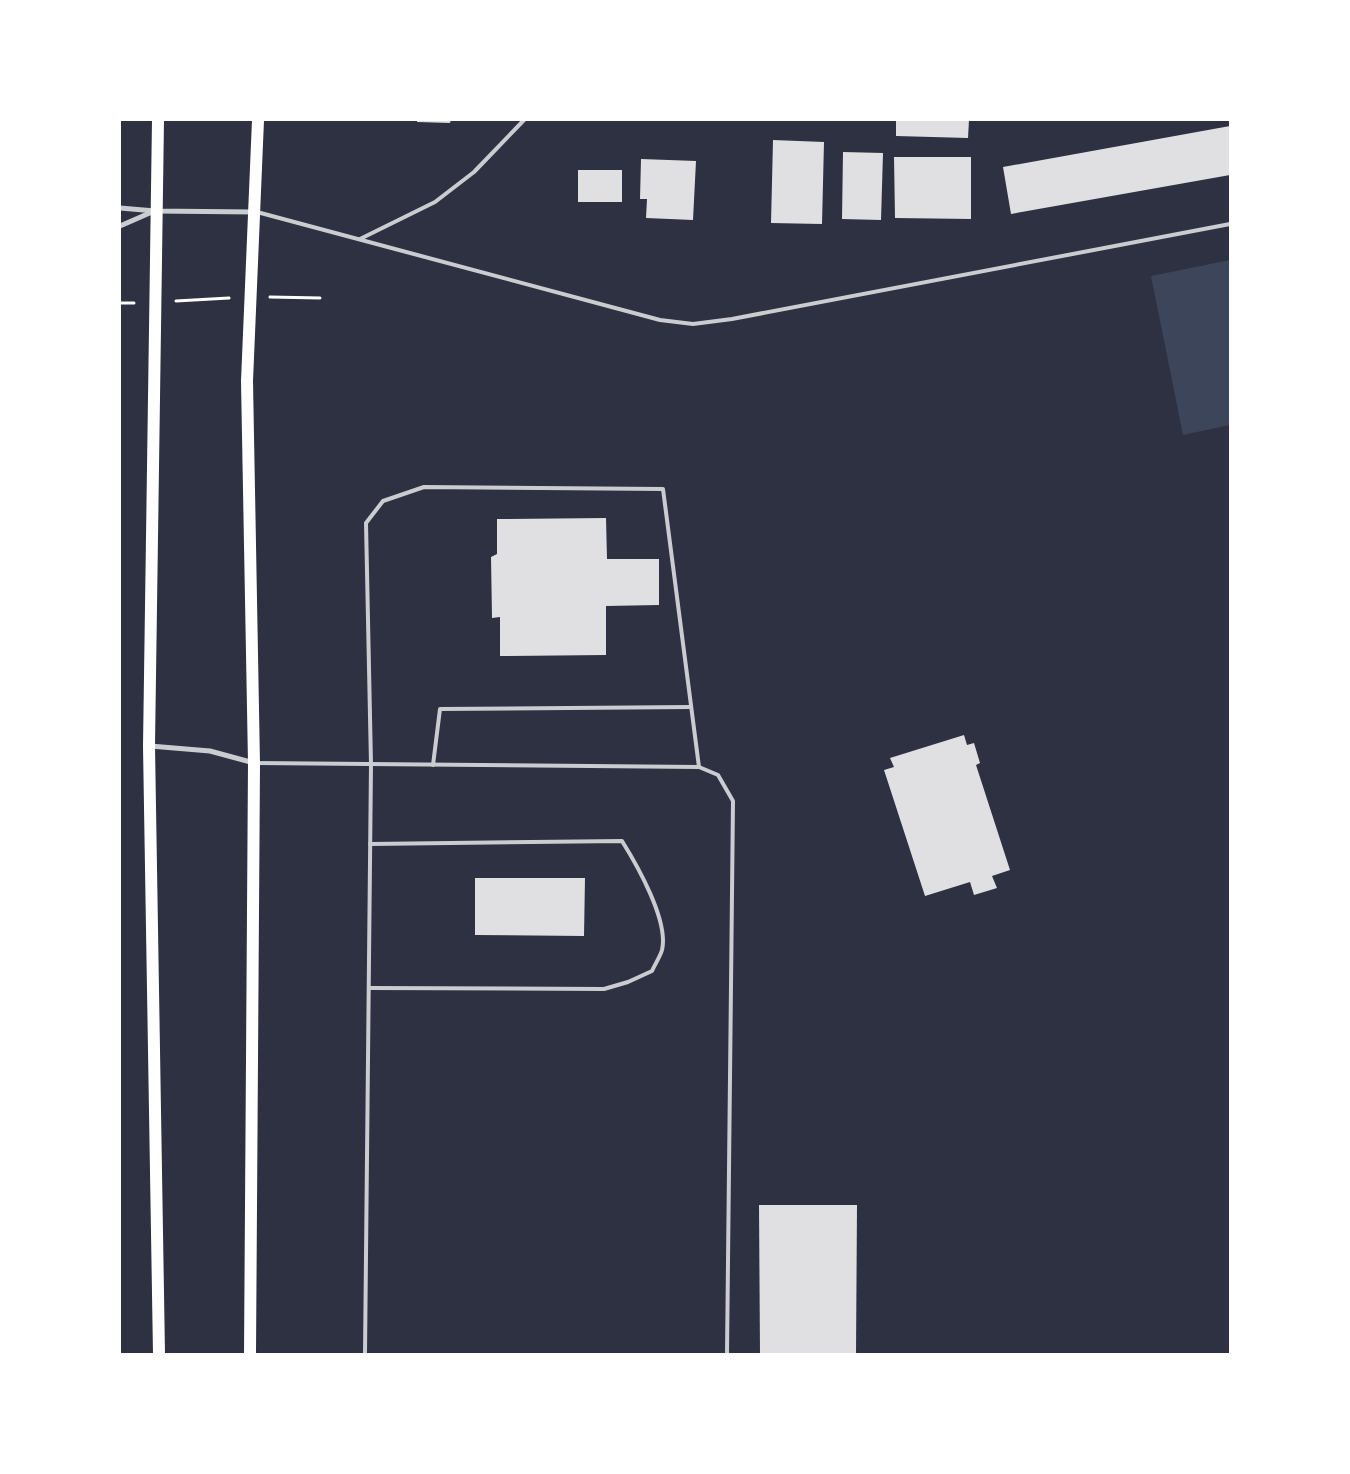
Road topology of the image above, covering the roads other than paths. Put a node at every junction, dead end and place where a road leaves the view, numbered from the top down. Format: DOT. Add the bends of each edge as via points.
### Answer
graph roads {
  1 [pos="158,120"];
  2 [pos="258,120"];
  3 [pos="524,120"];
  4 [pos="120,208"];
  5 [pos="155,211"];
  6 [pos="255,212"];
  7 [pos="1230,224"];
  8 [pos="120,226"];
  9 [pos="360,239"];
  10 [pos="691,707"];
  11 [pos="149,746"];
  12 [pos="254,763"];
  13 [pos="371,764"];
  14 [pos="433,765"];
  15 [pos="698,767"];
  16 [pos="370,844"];
  17 [pos="369,988"];
  18 [pos="158,1354"];
  19 [pos="250,1354"];
  20 [pos="365,1354"];
  21 [pos="727,1354"];
  1 -- 5 [label="main road"];
  2 -- 6 [label="main road"];
  3 -- 9 [label="lane" via="474,172 435,202"];
  4 -- 5 [label="street"];
  5 -- 6 [label="street"];
  5 -- 8 [label="street"];
  5 -- 11 [label="main road"];
  6 -- 9 [label="lane"];
  6 -- 12 [label="main road" via="247,381"];
  7 -- 9 [label="lane" via="693,324 660,320"];
  10 -- 13 [label="lane" via="663,489 424,487 383,501 366,523"];
  10 -- 14 [label="lane" via="440,709"];
  10 -- 15 [label="lane"];
  11 -- 12 [label="street" via="210,751"];
  11 -- 18 [label="main road"];
  12 -- 13 [label="lane"];
  12 -- 19 [label="main road"];
  13 -- 14 [label="lane"];
  13 -- 16 [label="lane"];
  14 -- 15 [label="lane"];
  15 -- 21 [label="lane" via="718,775 733,802"];
  16 -- 17 [label="lane"];
  16 -- 17 [label="lane" via="622,841 639,868 660,920 662,949 652,971 604,989"];
  17 -- 20 [label="lane"];
}
